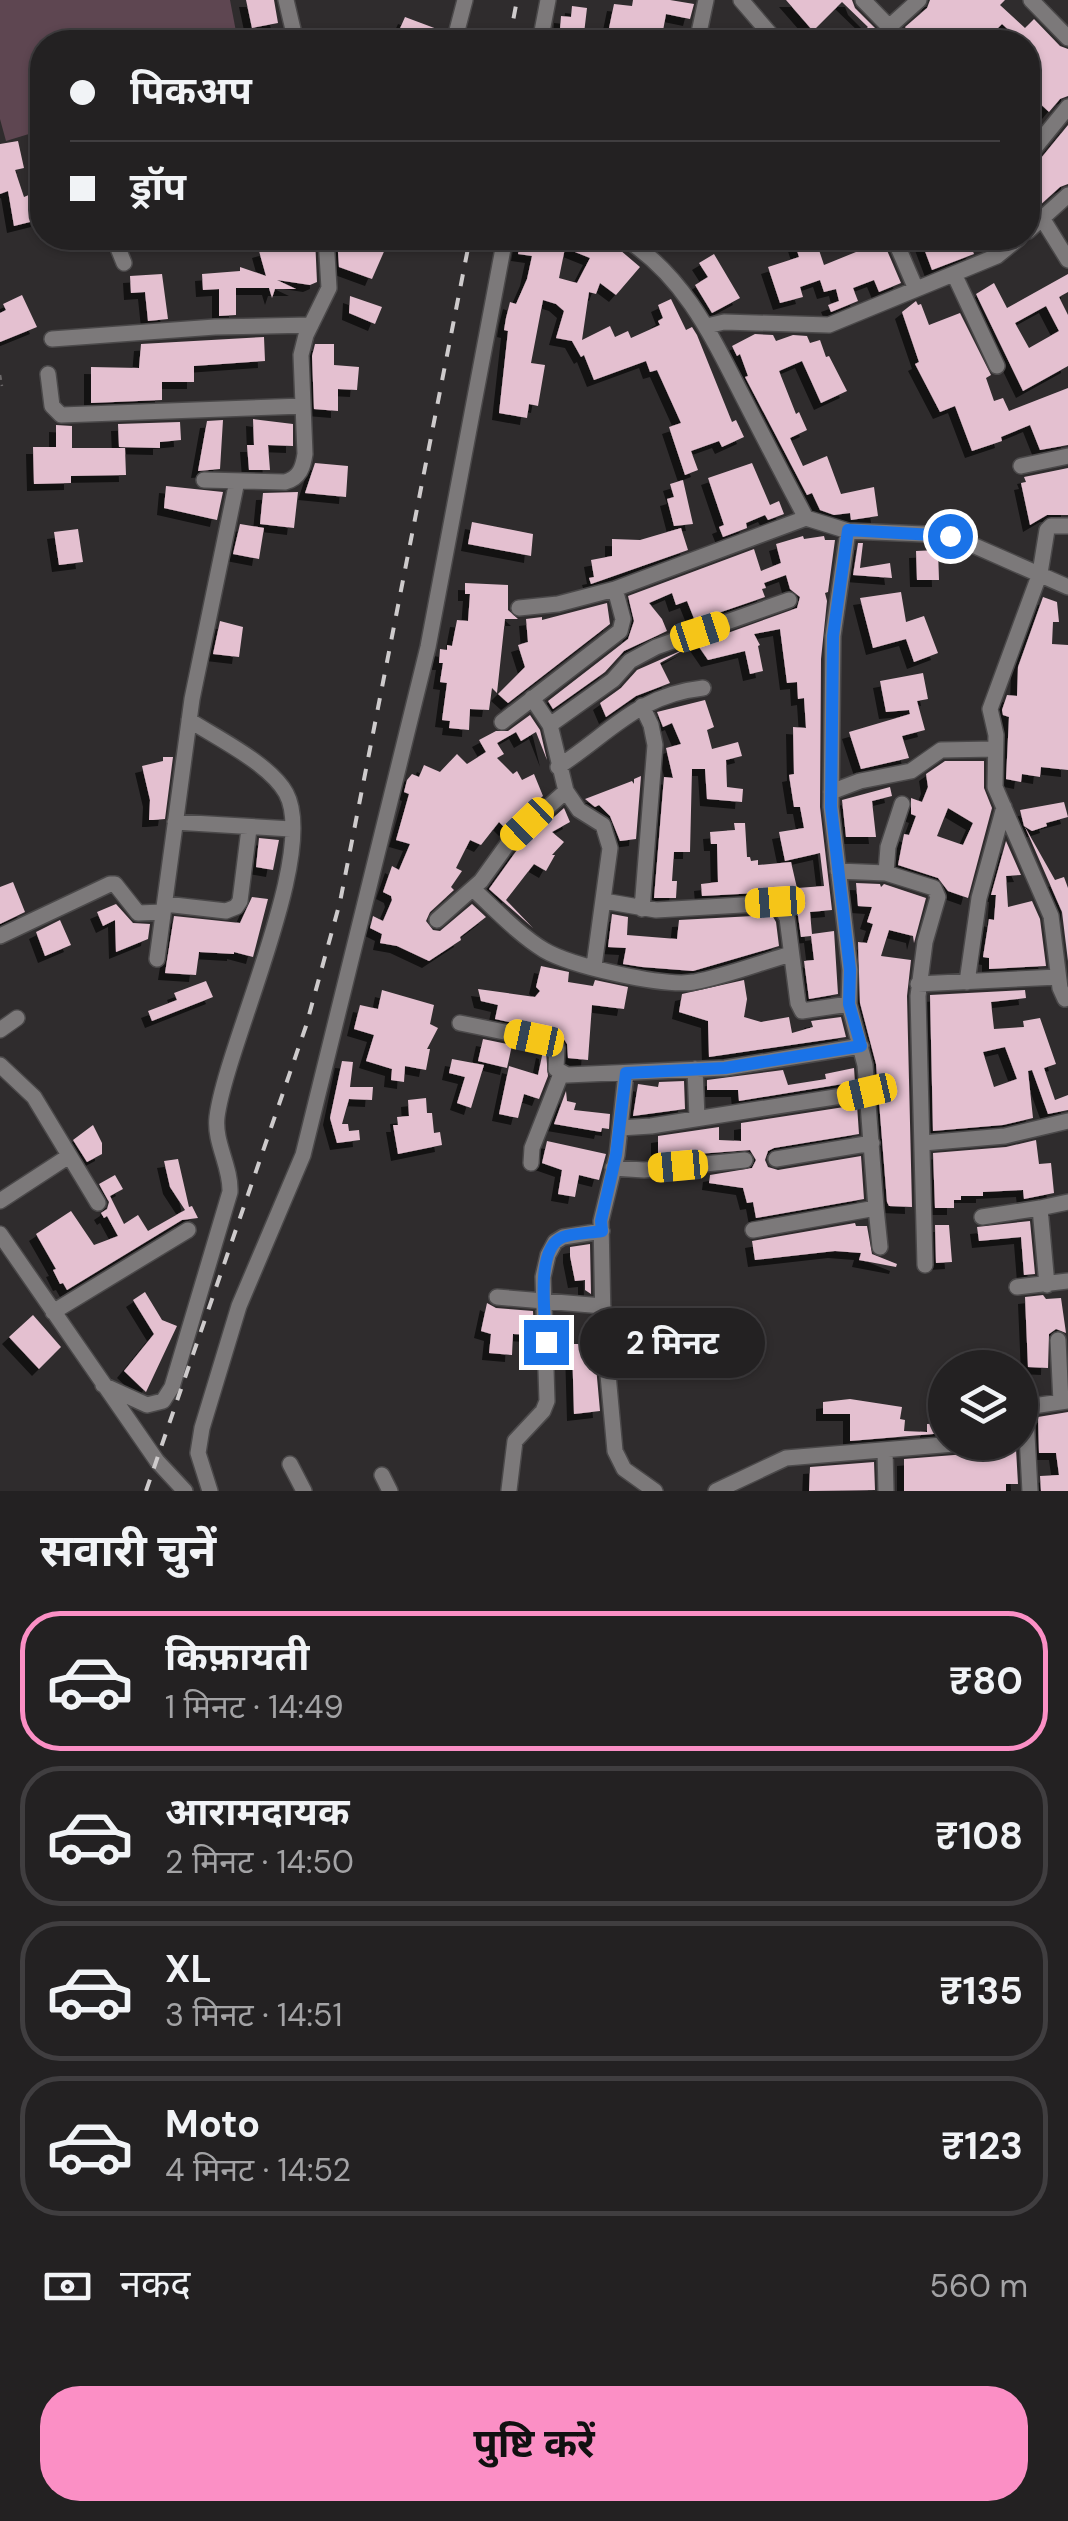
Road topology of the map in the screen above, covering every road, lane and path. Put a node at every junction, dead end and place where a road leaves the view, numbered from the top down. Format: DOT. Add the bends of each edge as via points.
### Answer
graph roads {
  1 [pos="286,0"];
  2 [pos="465,0"];
  3 [pos="548,0"];
  4 [pos="706,0"];
  5 [pos="740,0"];
  6 [pos="862,0"];
  7 [pos="920,0"];
  8 [pos="1031,0"];
  9 [pos="888,26"];
  10 [pos="293,30"];
  11 [pos="457,30"];
  12 [pos="542,30"];
  13 [pos="699,30"];
  14 [pos="766,30"];
  15 [pos="892,30"];
  16 [pos="1068,38"];
  17 [pos="1068,108"];
  18 [pos="1040,142"];
  19 [pos="1064,202"];
  20 [pos="1042,218"];
  21 [pos="119,250"];
  22 [pos="327,250"];
  23 [pos="503,250"];
  24 [pos="642,250"];
  25 [pos="899,250"];
  26 [pos="1004,250"];
  27 [pos="1068,260"];
  28 [pos="124,264"];
  29 [pos="954,274"];
  30 [pos="916,290"];
  31 [pos="311,325"];
  32 [pos="707,326"];
  33 [pos="52,340"];
  34 [pos="996,366"];
  35 [pos="48,374"];
  36 [pos="0,375"];
  37 [pos="2,386"];
  38 [pos="303,406"];
  39 [pos="1068,456"];
  40 [pos="1021,466"];
  41 [pos="204,480"];
  42 [pos="237,481"];
  43 [pos="806,518"];
  44 [pos="1068,526"];
  45 [pos="848,530"];
  46 [pos="1040,573"];
  47 [pos="1068,587"];
  48 [pos="616,589"];
  49 [pos="789,600"];
  50 [pos="519,608"];
  51 [pos="703,688"];
  52 [pos="532,698"];
  53 [pos="642,706"];
  54 [pos="189,720"];
  55 [pos="502,722"];
  56 [pos="550,724"];
  57 [pos="995,749"];
  58 [pos="558,768"];
  59 [pos="566,792"];
  60 [pos="831,792"];
  61 [pos="902,804"];
  62 [pos="1004,807"];
  63 [pos="175,822"];
  64 [pos="249,829"];
  65 [pos="291,830"];
  66 [pos="838,871"];
  67 [pos="886,873"];
  68 [pos="472,890"];
  69 [pos="604,901"];
  70 [pos="164,908"];
  71 [pos="642,909"];
  72 [pos="437,920"];
  73 [pos="0,936"];
  74 [pos="791,954"];
  75 [pos="156,959"];
  76 [pos="594,966"];
  77 [pos="1058,977"];
  78 [pos="967,982"];
  79 [pos="918,984"];
  80 [pos="1067,1001"];
  81 [pos="849,1004"];
  82 [pos="18,1018"];
  83 [pos="460,1022"];
  84 [pos="0,1030"];
  85 [pos="861,1046"];
  86 [pos="0,1065"];
  87 [pos="695,1070"];
  88 [pos="626,1073"];
  89 [pos="561,1074"];
  90 [pos="867,1092"];
  91 [pos="697,1118"];
  92 [pos="1068,1121"];
  93 [pos="620,1128"];
  94 [pos="923,1142"];
  95 [pos="872,1143"];
  96 [pos="70,1156"];
  97 [pos="776,1159"];
  98 [pos="745,1160"];
  99 [pos="530,1163"];
  100 [pos="613,1168"];
  101 [pos="0,1201"];
  102 [pos="1068,1202"];
  103 [pos="98,1203"];
  104 [pos="876,1208"];
  105 [pos="1040,1208"];
  106 [pos="982,1216"];
  107 [pos="188,1230"];
  108 [pos="754,1230"];
  109 [pos="602,1231"];
  110 [pos="0,1234"];
  111 [pos="880,1247"];
  112 [pos="924,1265"];
  113 [pos="1068,1281"];
  114 [pos="1048,1285"];
  115 [pos="1017,1287"];
  116 [pos="497,1297"];
  117 [pos="545,1304"];
  118 [pos="603,1306"];
  119 [pos="52,1312"];
  120 [pos="1058,1340"];
  121 [pos="103,1385"];
  122 [pos="1065,1401"];
  123 [pos="1038,1405"];
  124 [pos="928,1446"];
  125 [pos="885,1450"];
  126 [pos="1026,1460"];
  127 [pos="290,1464"];
  128 [pos="382,1474"];
  129 [pos="508,1490"];
  130 [pos="185,1491"];
  131 [pos="210,1491"];
  132 [pos="304,1491"];
  133 [pos="390,1491"];
  134 [pos="654,1491"];
  135 [pos="716,1491"];
  136 [pos="886,1491"];
  137 [pos="1030,1491"];
  1 -- 10 [label="street"];
  2 -- 11 [label="street"];
  3 -- 12 [label="street"];
  4 -- 13 [label="street"];
  5 -- 14 [label="street"];
  6 -- 9 [label="street"];
  7 -- 9 [label="street"];
  8 -- 16 [label="street"];
  9 -- 15 [label="street"];
  17 -- 18 [label="street"];
  19 -- 20 [label="street"];
  20 -- 27 [label="street"];
  21 -- 28 [label="street"];
  22 -- 31 [label="street" via="329,288"];
  23 -- 131 [label="street" via="428,647 303,1155 239,1306 202,1428 198,1453"];
  24 -- 32 [label="street" via="674,278"];
  25 -- 30 [label="street"];
  26 -- 29 [label="street"];
  29 -- 30 [label="street"];
  29 -- 34 [label="street"];
  30 -- 32 [label="street" via="828,325"];
  31 -- 33 [label="street"];
  31 -- 38 [label="street" via="301,356"];
  32 -- 43 [label="street"];
  35 -- 38 [label="street" via="52,406 61,415"];
  36 -- 37 [label="path"];
  38 -- 42 [label="street" via="304,454 297,477"];
  39 -- 40 [label="street"];
  41 -- 42 [label="street"];
  42 -- 54 [label="street"];
  43 -- 45 [label="street"];
  43 -- 48 [label="street"];
  44 -- 46 [label="street" via="1050,526"];
  45 -- 46 [label="street" via="950,536"];
  45 -- 60 [label="street" via="833,636"];
  46 -- 47 [label="street"];
  46 -- 57 [label="street" via="990,709"];
  48 -- 50 [label="street"];
  48 -- 52 [label="street" via="624,626"];
  49 -- 56 [label="street" via="656,646"];
  51 -- 53 [label="street" via="664,694"];
  52 -- 55 [label="street"];
  52 -- 56 [label="street"];
  53 -- 58 [label="street"];
  53 -- 71 [label="street" via="655,745"];
  54 -- 63 [label="street"];
  54 -- 65 [label="street" via="278,782 291,807"];
  56 -- 58 [label="street"];
  57 -- 60 [label="street" via="941,750 911,771"];
  57 -- 62 [label="street" via="995,787"];
  58 -- 59 [label="street"];
  59 -- 68 [label="street" via="509,842"];
  59 -- 69 [label="street" via="606,832"];
  60 -- 66 [label="street"];
  61 -- 67 [label="street"];
  62 -- 77 [label="street" via="1051,916"];
  62 -- 78 [label="street" via="974,920"];
  63 -- 64 [label="street"];
  63 -- 70 [label="street"];
  64 -- 65 [label="street"];
  64 -- 70 [label="street" via="236,907"];
  65 -- 121 [label="street" via="277,919 216,1121 230,1192 172,1387 163,1401 146,1405"];
  66 -- 67 [label="street"];
  66 -- 81 [label="street"];
  67 -- 79 [label="street" via="937,892"];
  68 -- 72 [label="street"];
  68 -- 76 [label="street" via="542,949"];
  69 -- 71 [label="street"];
  69 -- 76 [label="street"];
  70 -- 73 [label="street" via="138,913 110,884"];
  70 -- 75 [label="street"];
  71 -- 74 [label="street" via="778,903 787,918"];
  74 -- 76 [label="street" via="678,984"];
  74 -- 81 [label="street" via="802,1011"];
  77 -- 78 [label="street"];
  77 -- 80 [label="street"];
  78 -- 79 [label="street"];
  79 -- 94 [label="street"];
  81 -- 85 [label="street"];
  82 -- 84 [label="street"];
  83 -- 89 [label="street" via="554,1042"];
  85 -- 87 [label="street"];
  85 -- 90 [label="street"];
  86 -- 96 [label="street" via="34,1098"];
  87 -- 88 [label="street"];
  87 -- 91 [label="street"];
  88 -- 89 [label="street"];
  88 -- 93 [label="street"];
  89 -- 99 [label="street"];
  90 -- 91 [label="street"];
  90 -- 95 [label="street"];
  91 -- 93 [label="street"];
  92 -- 94 [label="street" via="1005,1136"];
  93 -- 100 [label="street"];
  94 -- 112 [label="street"];
  95 -- 97 [label="street"];
  95 -- 104 [label="street"];
  96 -- 101 [label="street"];
  96 -- 103 [label="street"];
  98 -- 100 [label="street"];
  100 -- 109 [label="street"];
  102 -- 105 [label="street"];
  104 -- 108 [label="street"];
  104 -- 111 [label="street"];
  105 -- 106 [label="street"];
  105 -- 114 [label="street"];
  107 -- 119 [label="street"];
  109 -- 117 [label="street" via="555,1242 542,1277"];
  109 -- 118 [label="street"];
  110 -- 119 [label="street"];
  113 -- 114 [label="street"];
  114 -- 115 [label="street"];
  116 -- 117 [label="street"];
  117 -- 118 [label="street"];
  117 -- 129 [label="street" via="547,1400 516,1441"];
  118 -- 134 [label="street" via="615,1451 624,1469"];
  119 -- 121 [label="street"];
  120 -- 122 [label="street"];
  121 -- 130 [label="street"];
  122 -- 123 [label="street"];
  124 -- 125 [label="street"];
  125 -- 135 [label="street" via="786,1458"];
  125 -- 136 [label="street"];
  126 -- 137 [label="street"];
  127 -- 132 [label="street"];
  128 -- 133 [label="street"];
}
